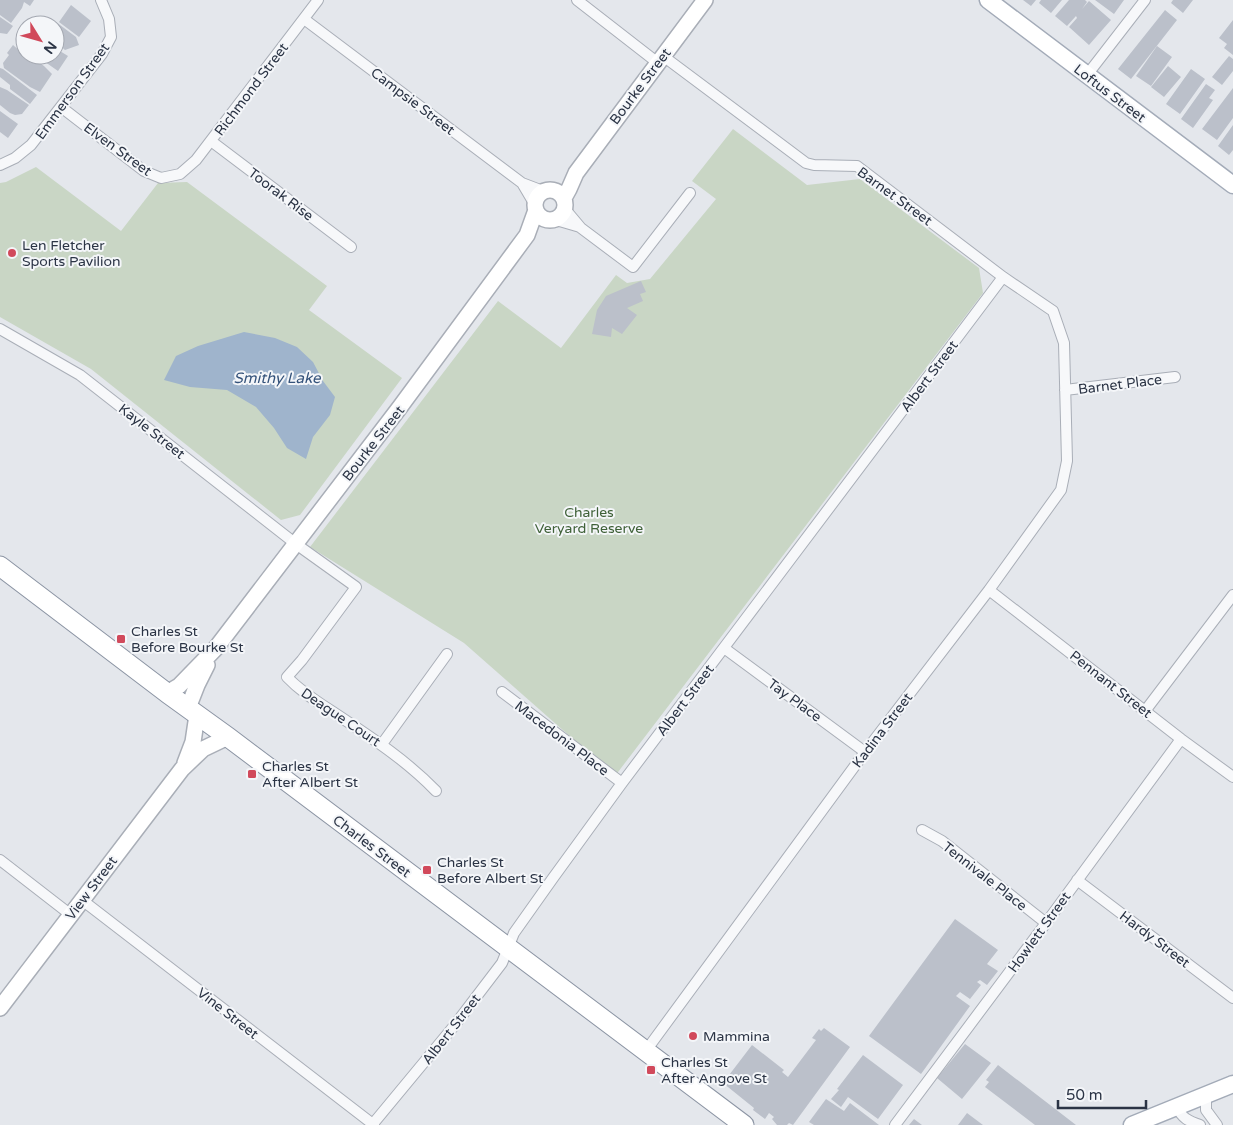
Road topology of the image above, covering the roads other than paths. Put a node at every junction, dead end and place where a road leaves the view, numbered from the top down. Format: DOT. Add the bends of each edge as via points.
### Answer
graph roads {
  1 [pos="101,0"];
  2 [pos="318,0"];
  3 [pos="577,0"];
  4 [pos="705,0"];
  5 [pos="1145,0"];
  6 [pos="991,1"];
  7 [pos="304,20"];
  8 [pos="660,60"];
  9 [pos="1087,75"];
  10 [pos="61,107"];
  11 [pos="211,141"];
  12 [pos="0,165"];
  13 [pos="576,173"];
  14 [pos="180,174"];
  15 [pos="522,183"];
  16 [pos="1233,185"];
  17 [pos="546,190"];
  18 [pos="690,193"];
  19 [pos="535,207"];
  20 [pos="559,212"];
  21 [pos="527,235"];
  22 [pos="351,247"];
  23 [pos="1003,277"];
  24 [pos="0,329"];
  25 [pos="1175,377"];
  26 [pos="1065,390"];
  27 [pos="296,544"];
  28 [pos="1,570"];
  29 [pos="989,590"];
  30 [pos="1233,595"];
  31 [pos="216,648"];
  32 [pos="724,648"];
  33 [pos="447,654"];
  34 [pos="502,692"];
  35 [pos="167,693"];
  36 [pos="1145,711"];
  37 [pos="192,712"];
  38 [pos="228,738"];
  39 [pos="1181,739"];
  40 [pos="382,744"];
  41 [pos="865,752"];
  42 [pos="182,769"];
  43 [pos="1233,777"];
  44 [pos="622,783"];
  45 [pos="436,790"];
  46 [pos="922,830"];
  47 [pos="0,860"];
  48 [pos="1077,880"];
  49 [pos="82,900"];
  50 [pos="71,915"];
  51 [pos="1046,924"];
  52 [pos="507,949"];
  53 [pos="1233,998"];
  54 [pos="0,1008"];
  55 [pos="645,1052"];
  56 [pos="1233,1084"];
  57 [pos="1206,1094"];
  58 [pos="1177,1107"];
  59 [pos="373,1125"];
  60 [pos="744,1125"];
  61 [pos="895,1125"];
  62 [pos="1132,1125"];
  63 [pos="1200,1125"];
  64 [pos="1217,1125"];
  1 -- 10 [label="street, Emmerson Street" via="109,19 111,37 102,54"];
  2 -- 7 [label="street, Richmond Street"];
  3 -- 8 [label="street, Barnet Street"];
  4 -- 8 [label="street, Bourke Street"];
  5 -- 9 [label="street"];
  6 -- 9 [label="main road, Loftus Street"];
  7 -- 11 [label="street, Richmond Street"];
  7 -- 15 [label="street, Campsie Street"];
  8 -- 13 [label="street, Bourke Street"];
  8 -- 23 [label="street, Barnet Street" via="806,163 857,166"];
  9 -- 16 [label="main road, Loftus Street"];
  10 -- 12 [label="street, Emmerson Street" via="31,145"];
  10 -- 14 [label="street, Elven Street" via="144,171 161,178"];
  11 -- 14 [label="street, Richmond Street"];
  11 -- 22 [label="street, Toorak Rise"];
  13 -- 17 [label="street, Bourke Street"];
  13 -- 20 [label="street, Bourke Street"];
  15 -- 17 [label="street, Campsie Street"];
  15 -- 19 [label="street, Campsie Street"];
  17 -- 19 [label="street" via="537,197"];
  17 -- 20 [label="street" via="558,191"];
  18 -- 20 [label="street" via="633,267"];
  19 -- 20 [label="street" via="546,220"];
  19 -- 21 [label="street, Bourke Street"];
  20 -- 21 [label="street, Bourke Street"];
  21 -- 27 [label="street, Bourke Street"];
  23 -- 26 [label="street, Barnet Street" via="1053,311 1064,343"];
  23 -- 32 [label="street, Albert Street"];
  24 -- 27 [label="street, Kayle Street" via="80,374"];
  25 -- 26 [label="street, Barnet Place"];
  26 -- 29 [label="street, Kadina Street" via="1067,462 1061,490"];
  27 -- 31 [label="street, Bourke Street"];
  27 -- 40 [label="street, Deague Court" via="356,587 286,677 307,696"];
  28 -- 35 [label="highway, Charles Street"];
  29 -- 36 [label="street, Pennant Street"];
  29 -- 41 [label="street, Kadina Street"];
  30 -- 36 [label="street"];
  31 -- 35 [label="street, Bourke Street" via="179,686"];
  31 -- 37 [label="street, Bourke Street" via="201,674"];
  32 -- 41 [label="street, Tay Place"];
  32 -- 44 [label="street, Albert Street"];
  33 -- 40 [label="street"];
  34 -- 44 [label="street, Macedonia Place"];
  35 -- 37 [label="highway, Charles Street"];
  36 -- 39 [label="street, Pennant Street"];
  37 -- 38 [label="highway, Charles Street"];
  37 -- 42 [label="street, View Street" via="194,742"];
  38 -- 42 [label="street, View Street" via="203,748"];
  38 -- 52 [label="highway, Charles Street"];
  39 -- 43 [label="street, Pennant Street"];
  39 -- 48 [label="street, Howlett Street"];
  40 -- 45 [label="street, Deague Court"];
  41 -- 55 [label="street, Kadina Street"];
  42 -- 49 [label="street, View Street"];
  44 -- 52 [label="street, Albert Street" via="514,933"];
  46 -- 51 [label="street, Tennivale Place" via="942,841"];
  47 -- 50 [label="street"];
  48 -- 51 [label="street, Howlett Street"];
  48 -- 53 [label="street, Hardy Street"];
  49 -- 50 [label="street, View Street"];
  49 -- 59 [label="street, Vine Street"];
  50 -- 54 [label="street, View Street"];
  51 -- 61 [label="street, Howlett Street"];
  52 -- 55 [label="highway, Charles Street"];
  52 -- 59 [label="street, Albert Street" via="502,963"];
  55 -- 60 [label="highway, Charles Street"];
  56 -- 57 [label="main road"];
  57 -- 58 [label="main road"];
  57 -- 64 [label="street" via="1206,1110"];
  58 -- 62 [label="main road"];
  58 -- 63 [label="street" via="1188,1121"];
}
